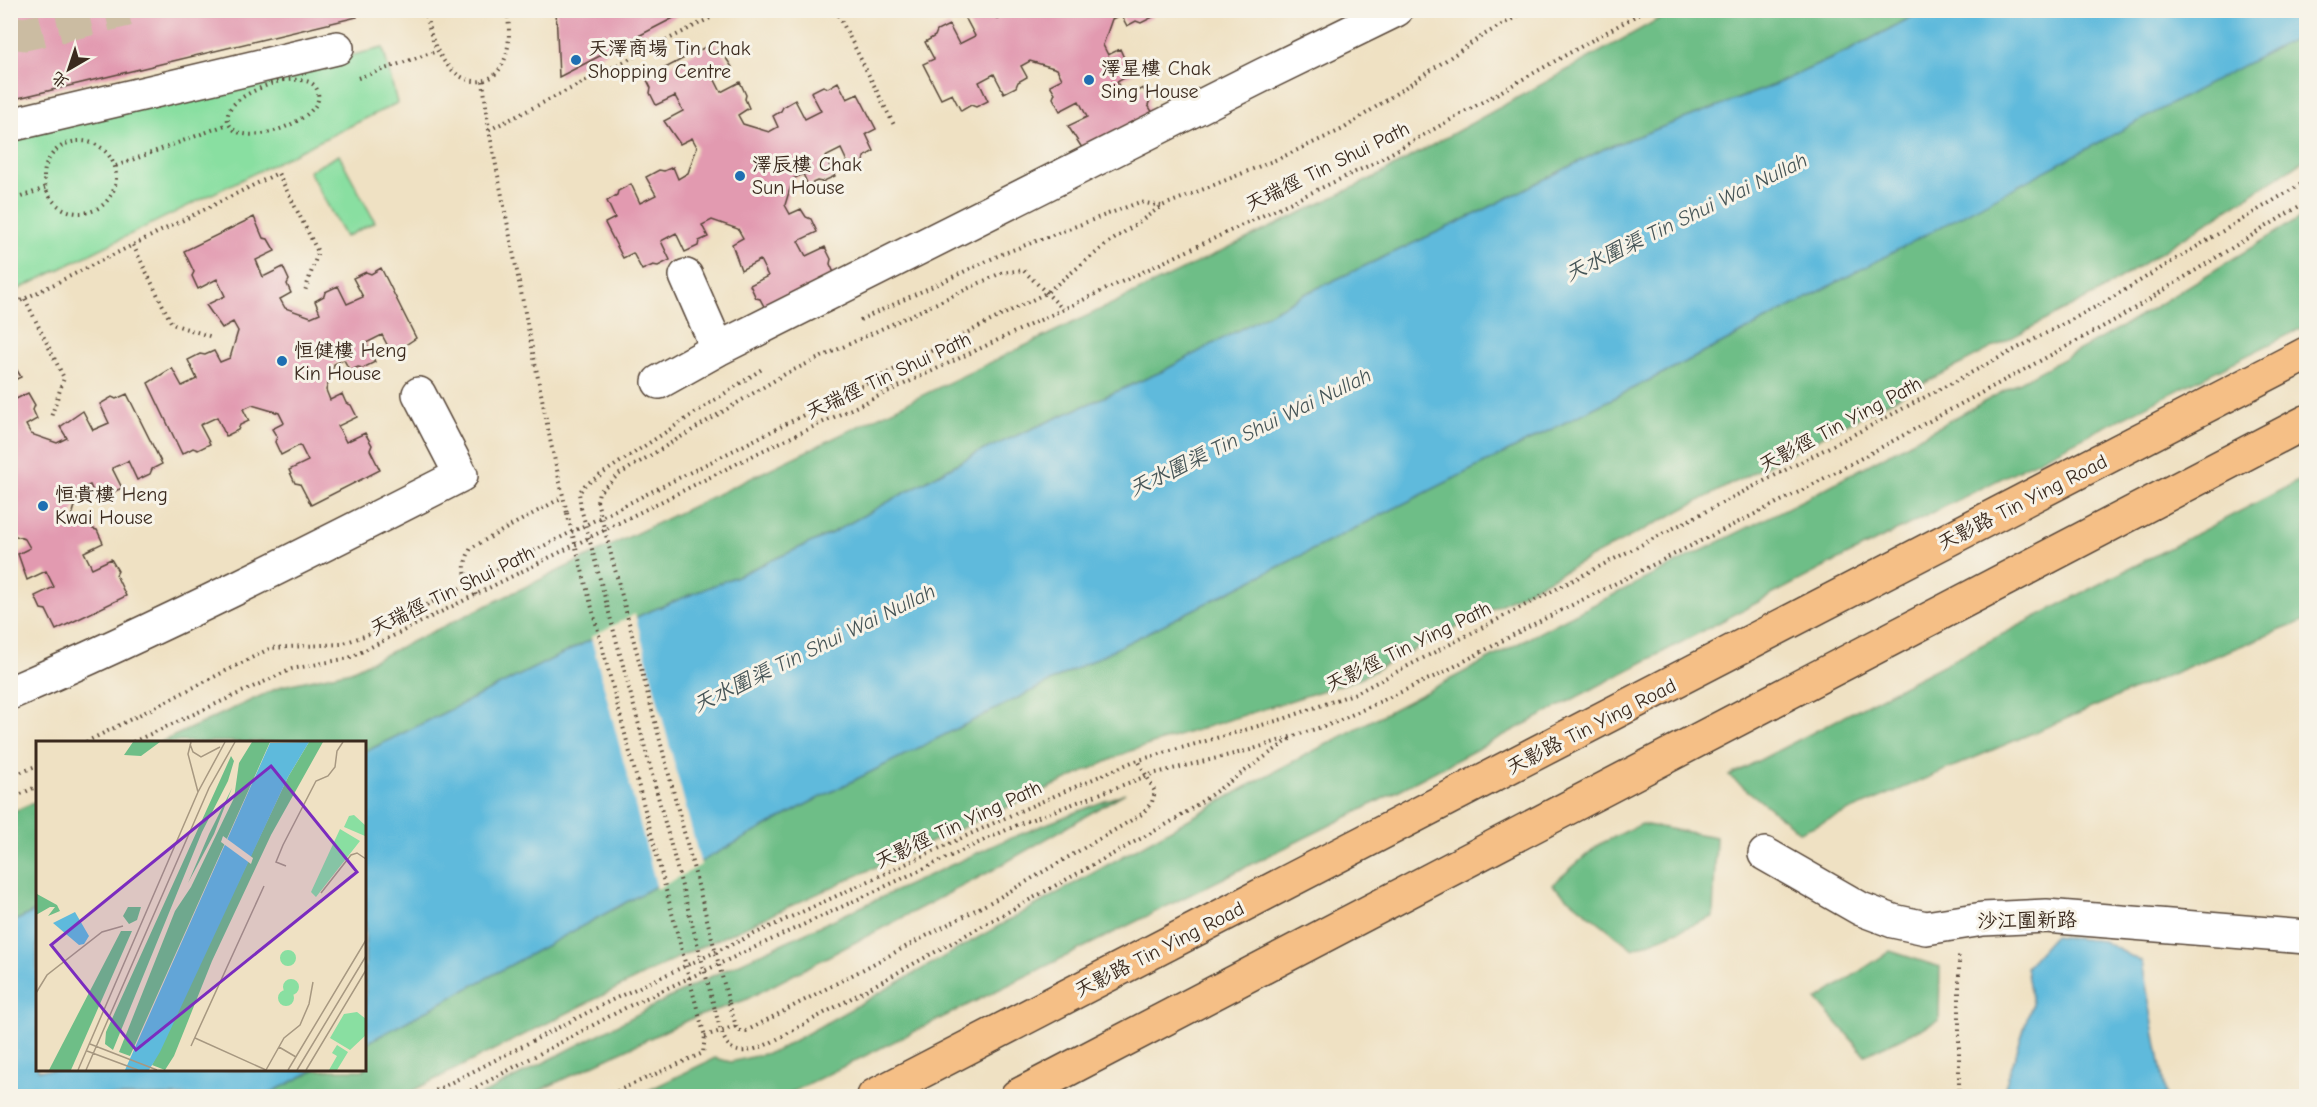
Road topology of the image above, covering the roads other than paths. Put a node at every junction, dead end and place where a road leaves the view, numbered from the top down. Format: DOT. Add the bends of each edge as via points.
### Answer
graph roads {
  1 [pos="1396,10"];
  2 [pos="337,48"];
  3 [pos="10,125"];
  4 [pos="686,276"];
  5 [pos="718,350"];
  6 [pos="2307,354"];
  7 [pos="659,382"];
  8 [pos="419,394"];
  9 [pos="2307,422"];
  10 [pos="10,693"];
  11 [pos="1765,854"];
  12 [pos="2307,937"];
  13 [pos="874,1096"];
  14 [pos="1017,1096"];
  1 -- 5 [label="street"];
  2 -- 3 [label="street"];
  4 -- 5 [label="street"];
  5 -- 7 [label="street"];
  6 -- 13 [label="main road, 天影路 Tin Ying Road"];
  8 -- 10 [label="street" via="461,475 175,617"];
  9 -- 14 [label="main road"];
  11 -- 12 [label="street, 沙江圍新路" via="1861,909 1926,928 1983,919 2046,916"];
}
